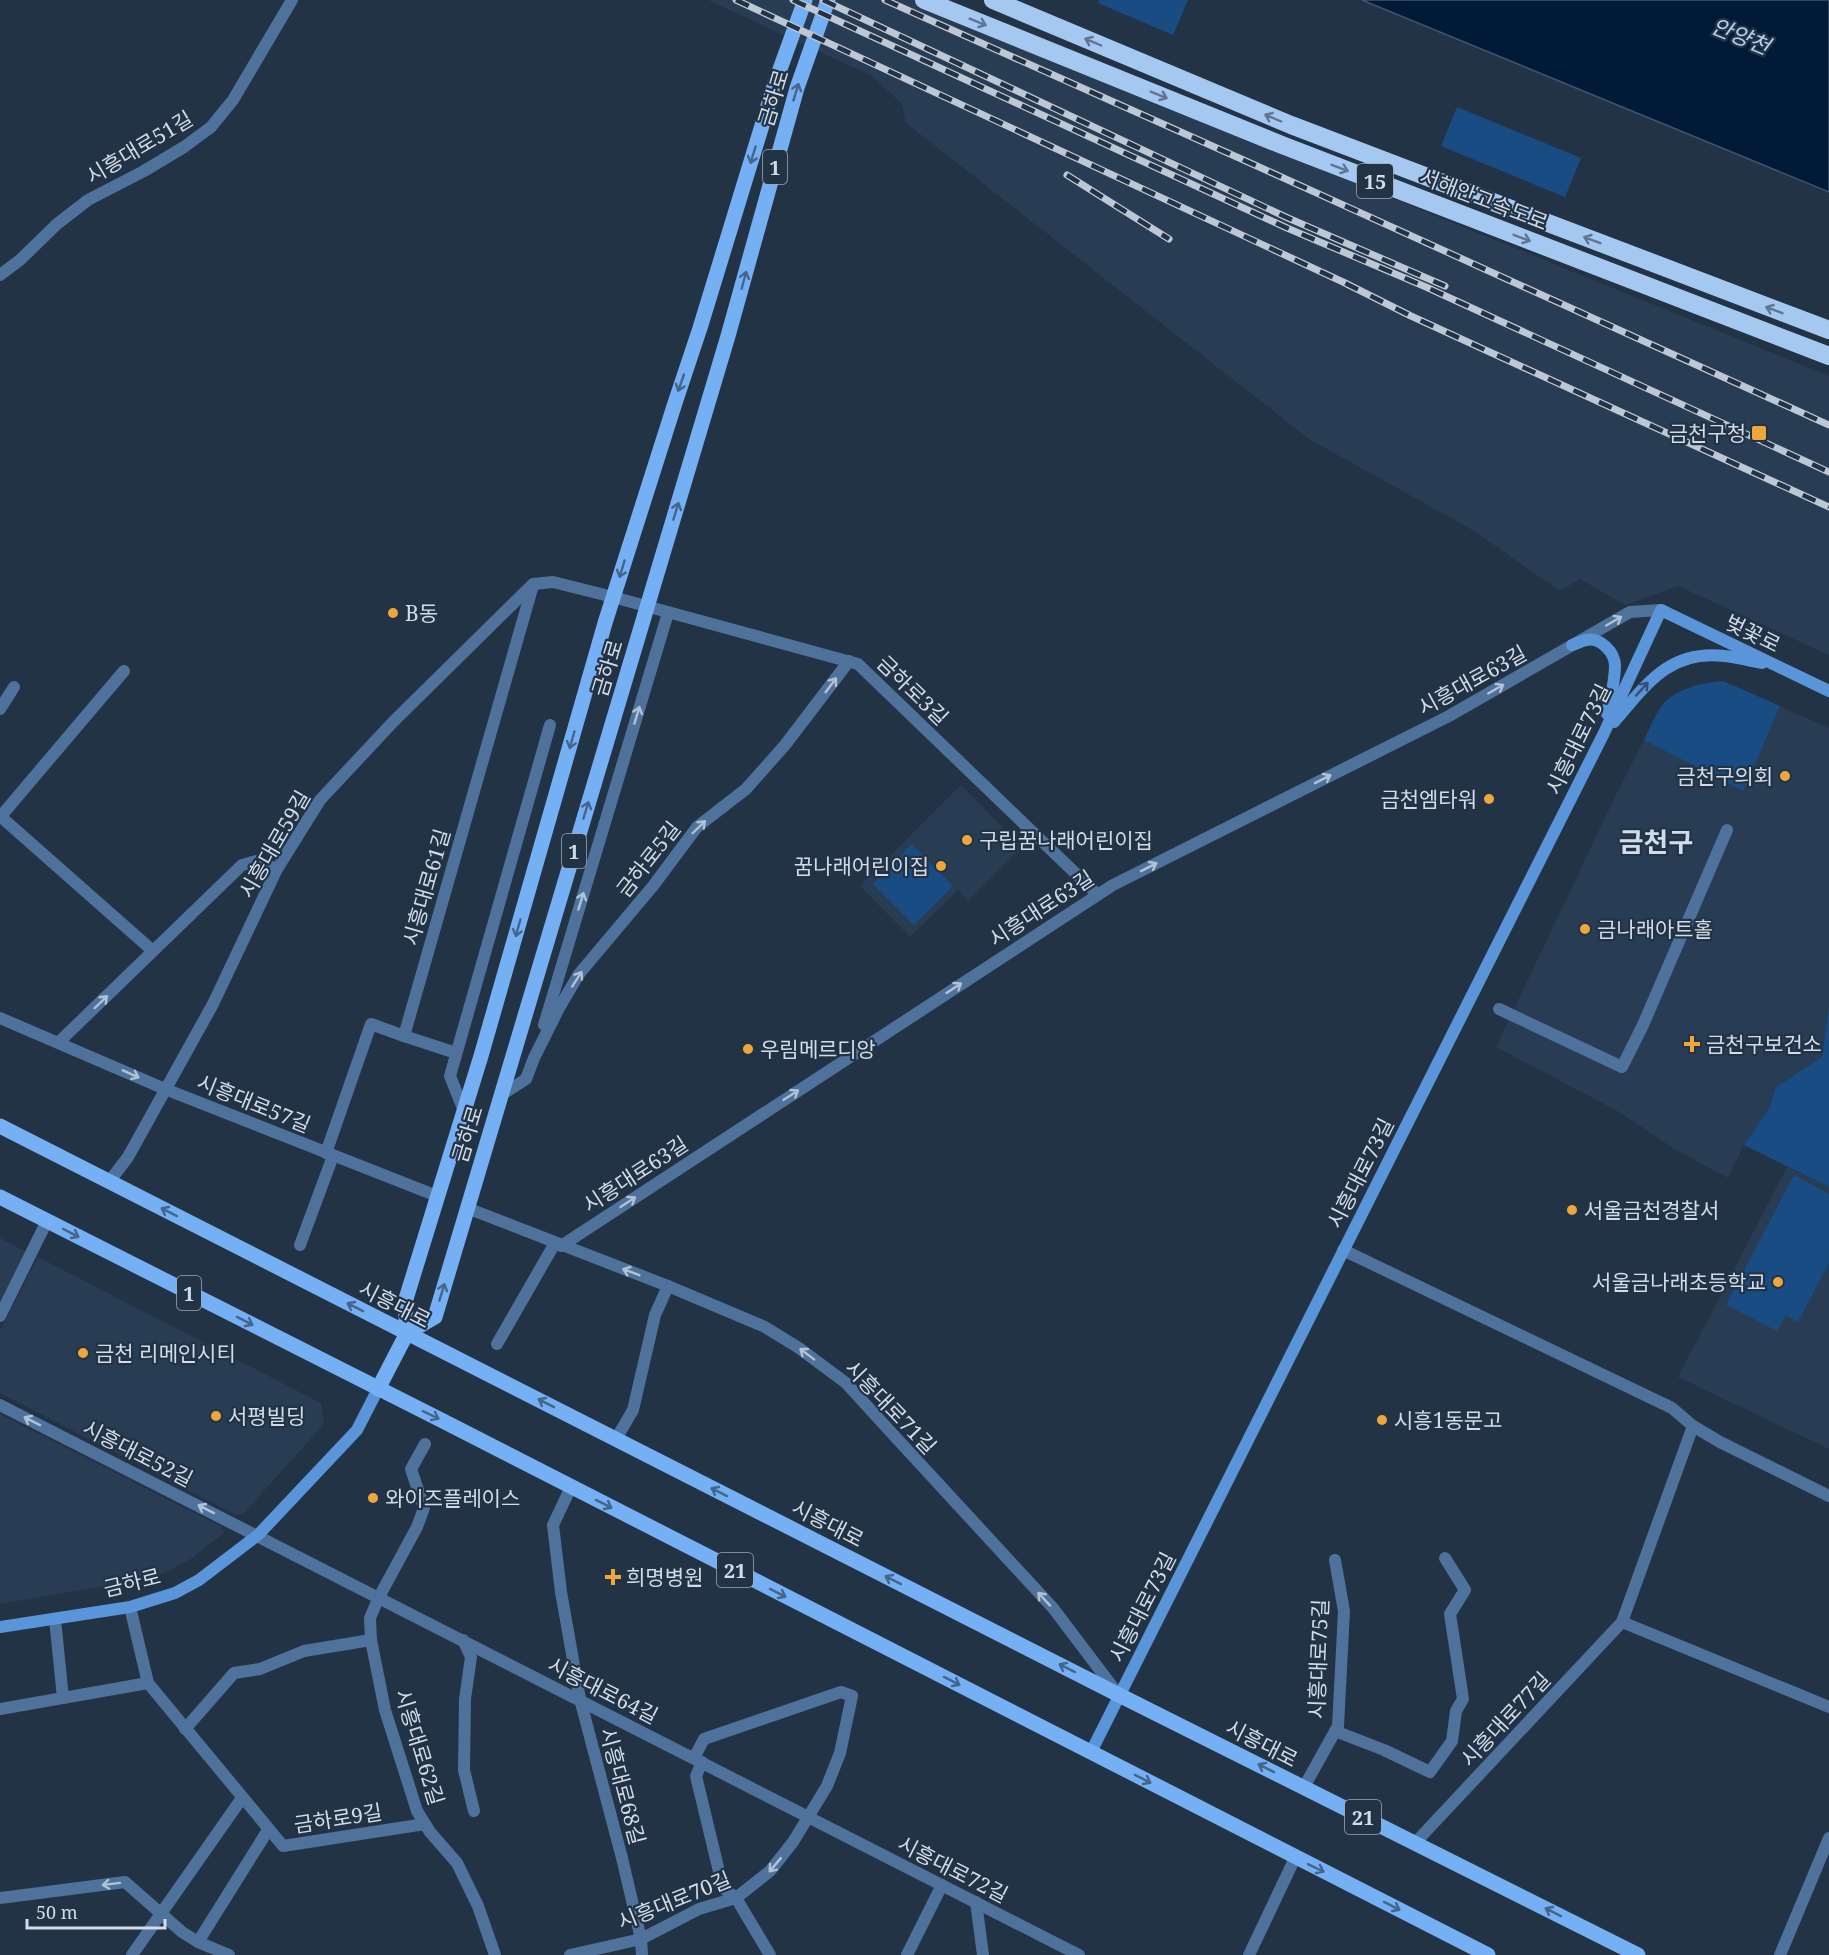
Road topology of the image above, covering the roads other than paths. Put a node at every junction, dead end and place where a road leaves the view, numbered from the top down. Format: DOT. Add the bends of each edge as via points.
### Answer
graph roads {
  1 [pos="292,0"];
  2 [pos="804,0"];
  3 [pos="828,0"];
  4 [pos="924,0"];
  5 [pos="993,0"];
  6 [pos="0,275"];
  7 [pos="1829,330"];
  8 [pos="1829,356"];
  9 [pos="533,584"];
  10 [pos="613,597"];
  11 [pos="648,607"];
  12 [pos="1661,610"];
  13 [pos="668,613"];
  14 [pos="1572,645"];
  15 [pos="849,662"];
  16 [pos="1780,667"];
  17 [pos="124,671"];
  18 [pos="14,687"];
  19 [pos="1829,691"];
  20 [pos="0,709"];
  21 [pos="550,725"];
  22 [pos="1604,733"];
  23 [pos="0,816"];
  24 [pos="1727,830"];
  25 [pos="277,869"];
  26 [pos="1097,894"];
  27 [pos="153,951"];
  28 [pos="1499,1009"];
  29 [pos="0,1018"];
  30 [pos="404,1036"];
  31 [pos="58,1042"];
  32 [pos="456,1053"];
  33 [pos="534,1058"];
  34 [pos="165,1089"];
  35 [pos="501,1095"];
  36 [pos="464,1111"];
  37 [pos="0,1126"];
  38 [pos="329,1154"];
  39 [pos="109,1182"];
  40 [pos="438,1196"];
  41 [pos="0,1197"];
  42 [pos="467,1208"];
  43 [pos="47,1221"];
  44 [pos="558,1244"];
  45 [pos="300,1245"];
  46 [pos="1343,1250"];
  47 [pos="668,1286"];
  48 [pos="0,1316"];
  49 [pos="407,1334"];
  50 [pos="497,1344"];
  51 [pos="378,1389"];
  52 [pos="0,1405"];
  53 [pos="1693,1426"];
  54 [pos="616,1439"];
  55 [pos="425,1444"];
  56 [pos="571,1487"];
  57 [pos="1829,1496"];
  58 [pos="258,1535"];
  59 [pos="1445,1558"];
  60 [pos="1335,1560"];
  61 [pos="379,1597"];
  62 [pos="130,1607"];
  63 [pos="55,1618"];
  64 [pos="1622,1622"];
  65 [pos="0,1627"];
  66 [pos="463,1640"];
  67 [pos="371,1641"];
  68 [pos="148,1683"];
  69 [pos="1119,1695"];
  70 [pos="63,1698"];
  71 [pos="579,1700"];
  72 [pos="1829,1707"];
  73 [pos="0,1709"];
  74 [pos="185,1729"];
  75 [pos="1335,1731"];
  76 [pos="1091,1752"];
  77 [pos="698,1760"];
  78 [pos="1304,1787"];
  79 [pos="242,1798"];
  80 [pos="474,1811"];
  81 [pos="809,1817"];
  82 [pos="425,1824"];
  83 [pos="268,1830"];
  84 [pos="1829,1838"];
  85 [pos="1415,1843"];
  86 [pos="1295,1858"];
  87 [pos="942,1885"];
  88 [pos="0,1898"];
  89 [pos="736,1898"];
  90 [pos="976,1902"];
  91 [pos="159,1914"];
  92 [pos="641,1939"];
  93 [pos="198,1942"];
  94 [pos="132,1955"];
  95 [pos="229,1955"];
  96 [pos="495,1955"];
  97 [pos="570,1955"];
  98 [pos="642,1955"];
  99 [pos="770,1955"];
  100 [pos="907,1955"];
  101 [pos="983,1955"];
  102 [pos="1079,1955"];
  103 [pos="1249,1955"];
  104 [pos="1488,1955"];
  105 [pos="1638,1955"];
  106 [pos="1780,1955"];
  1 -- 6 [label="street, 시흥대로51길" via="233,100 211,127 144,171 88,200"];
  2 -- 10 [label="main road, 금하로 / 1, one-way"];
  11 -- 3 [label="main road, 금하로 / 1, one-way" via="797,88"];
  4 -- 8 [label="highway, 서해안고속도로 / 15, one-way" via="1282,145"];
  7 -- 5 [label="highway, 서해안고속도로 / 15, one-way" via="1291,125"];
  9 -- 10 [label="street" via="553,582"];
  9 -- 25 [label="street, 시흥대로59길" via="320,800"];
  9 -- 30 [label="street, 시흥대로61길"];
  10 -- 11 [label="street, 금하로3길"];
  10 -- 36 [label="main road, 금하로 / 1, one-way"];
  11 -- 13 [label="street, 금하로3길"];
  35 -- 11 [label="main road, 금하로 / 1, one-way"];
  14 -- 12 [label="street, 시흥대로63길, one-way" via="1630,612"];
  12 -- 16 [label="street, 벚꽃로"];
  12 -- 22 [label="street, 시흥대로73길"];
  13 -- 15 [label="street, 금하로3길"];
  33 -- 13 [label="street, one-way"];
  14 -- 22 [label="street" via="1587,640 1602,643 1616,664"];
  26 -- 14 [label="street, 시흥대로63길, one-way" via="1449,716"];
  15 -- 26 [label="street, 금하로3길" via="858,664"];
  33 -- 15 [label="street, 금하로5길, one-way" via="579,974 697,827 746,789"];
  16 -- 19 [label="street, 벚꽃로"];
  22 -- 16 [label="street, one-way" via="1653,677 1678,661 1692,656 1724,656"];
  17 -- 23 [label="street"];
  18 -- 20 [label="street"];
  21 -- 32 [label="street"];
  22 -- 46 [label="street, 시흥대로73길"];
  23 -- 27 [label="street"];
  24 -- 28 [label="street" via="1622,1067"];
  25 -- 27 [label="street" via="256,861 242,865"];
  25 -- 34 [label="street, 시흥대로59길" via="213,1004"];
  44 -- 26 [label="street, 시흥대로63길, one-way"];
  31 -- 27 [label="street, one-way"];
  29 -- 31 [label="street, 시흥대로57길"];
  30 -- 32 [label="street"];
  30 -- 38 [label="street" via="371,1024"];
  31 -- 34 [label="street, 시흥대로57길, one-way"];
  32 -- 36 [label="street" via="450,1076"];
  33 -- 35 [label="street, 금하로5길" via="526,1079"];
  34 -- 38 [label="street, 시흥대로57길"];
  34 -- 39 [label="street, 시흥대로59길" via="128,1157"];
  35 -- 42 [label="main road, 금하로 / 1"];
  36 -- 40 [label="main road, 금하로 / 1"];
  37 -- 39 [label="main road, 시흥대로"];
  38 -- 40 [label="street, 시흥대로57길"];
  38 -- 45 [label="street"];
  49 -- 39 [label="main road, 시흥대로, one-way"];
  40 -- 49 [label="main road, 금하로 / 1" via="405,1302"];
  41 -- 43 [label="main road, 1"];
  42 -- 44 [label="street"];
  49 -- 42 [label="main road, 금하로 / 1, one-way" via="435,1317"];
  43 -- 48 [label="street"];
  43 -- 51 [label="main road, 1, one-way"];
  47 -- 44 [label="street, 시흥대로71길, one-way"];
  44 -- 50 [label="street"];
  46 -- 53 [label="street" via="1672,1408"];
  46 -- 69 [label="street, 시흥대로73길"];
  47 -- 54 [label="street" via="655,1315 633,1410"];
  69 -- 47 [label="street, 시흥대로71길, one-way" via="1053,1608 846,1383 765,1327"];
  49 -- 51 [label="main road, 금하로"];
  54 -- 49 [label="main road, 시흥대로 / 21, one-way"];
  51 -- 56 [label="main road, 21, one-way"];
  51 -- 58 [label="street, 금하로" via="357,1430"];
  58 -- 52 [label="street, 시흥대로52길, one-way"];
  53 -- 57 [label="street"];
  53 -- 64 [label="street, 시흥대로77길"];
  69 -- 54 [label="main road, 시흥대로 / 21, one-way"];
  55 -- 61 [label="street, 시흥대로62길" via="411,1469 423,1508 417,1527"];
  56 -- 71 [label="street, 시흥대로68길" via="553,1525"];
  56 -- 76 [label="main road, 21, one-way"];
  58 -- 61 [label="street"];
  58 -- 62 [label="street, 금하로" via="199,1580 175,1593"];
  59 -- 75 [label="street" via="1465,1590 1450,1614 1463,1699 1456,1711 1452,1741 1430,1772"];
  60 -- 75 [label="street, 시흥대로75길" via="1344,1611"];
  61 -- 66 [label="street, 시흥대로64길"];
  61 -- 67 [label="street, 시흥대로62길" via="370,1618"];
  62 -- 63 [label="street, 금하로"];
  62 -- 68 [label="street, 금하로9길"];
  63 -- 65 [label="street, 금하로"];
  63 -- 70 [label="street"];
  64 -- 72 [label="street"];
  64 -- 85 [label="street, 시흥대로77길"];
  66 -- 71 [label="street, 시흥대로64길"];
  66 -- 80 [label="street" via="471,1657 465,1699 465,1770"];
  67 -- 74 [label="street" via="304,1651 260,1669 234,1673"];
  67 -- 82 [label="street, 시흥대로62길" via="386,1710 417,1811"];
  68 -- 70 [label="street"];
  68 -- 74 [label="street, 금하로9길"];
  69 -- 76 [label="street, 시흥대로73길"];
  78 -- 69 [label="main road, 시흥대로 / 21, one-way"];
  70 -- 73 [label="street"];
  71 -- 77 [label="street, 시흥대로64길"];
  71 -- 92 [label="street, 시흥대로68길"];
  74 -- 79 [label="street, 금하로9길"];
  75 -- 78 [label="street, 시흥대로75길"];
  76 -- 86 [label="main road, 21, one-way"];
  77 -- 81 [label="street, 시흥대로64길"];
  77 -- 81 [label="street, 시흥대로70길" via="704,1739 841,1692 852,1696 840,1754"];
  77 -- 89 [label="street" via="696,1776 723,1888"];
  78 -- 85 [label="main road, 시흥대로 / 21"];
  79 -- 83 [label="street, 금하로9길"];
  79 -- 91 [label="street"];
  81 -- 87 [label="street, 시흥대로72길"];
  81 -- 89 [label="street, 시흥대로70길, one-way" via="770,1871"];
  82 -- 83 [label="street, 금하로9길" via="283,1846"];
  82 -- 96 [label="street, 시흥대로62길" via="457,1863"];
  83 -- 93 [label="street"];
  84 -- 106 [label="street"];
  105 -- 85 [label="main road, 시흥대로 / 21, one-way"];
  86 -- 103 [label="street"];
  86 -- 104 [label="main road, 21, one-way"];
  87 -- 90 [label="street, 시흥대로72길"];
  87 -- 100 [label="street"];
  91 -- 88 [label="street, one-way" via="125,1882"];
  89 -- 92 [label="street, 시흥대로70길" via="699,1909"];
  89 -- 99 [label="street"];
  90 -- 101 [label="street"];
  90 -- 102 [label="street, 시흥대로72길"];
  91 -- 93 [label="street"];
  91 -- 94 [label="street"];
  92 -- 97 [label="street, 시흥대로70길"];
  92 -- 98 [label="street, 시흥대로68길"];
  93 -- 95 [label="street"];
}
